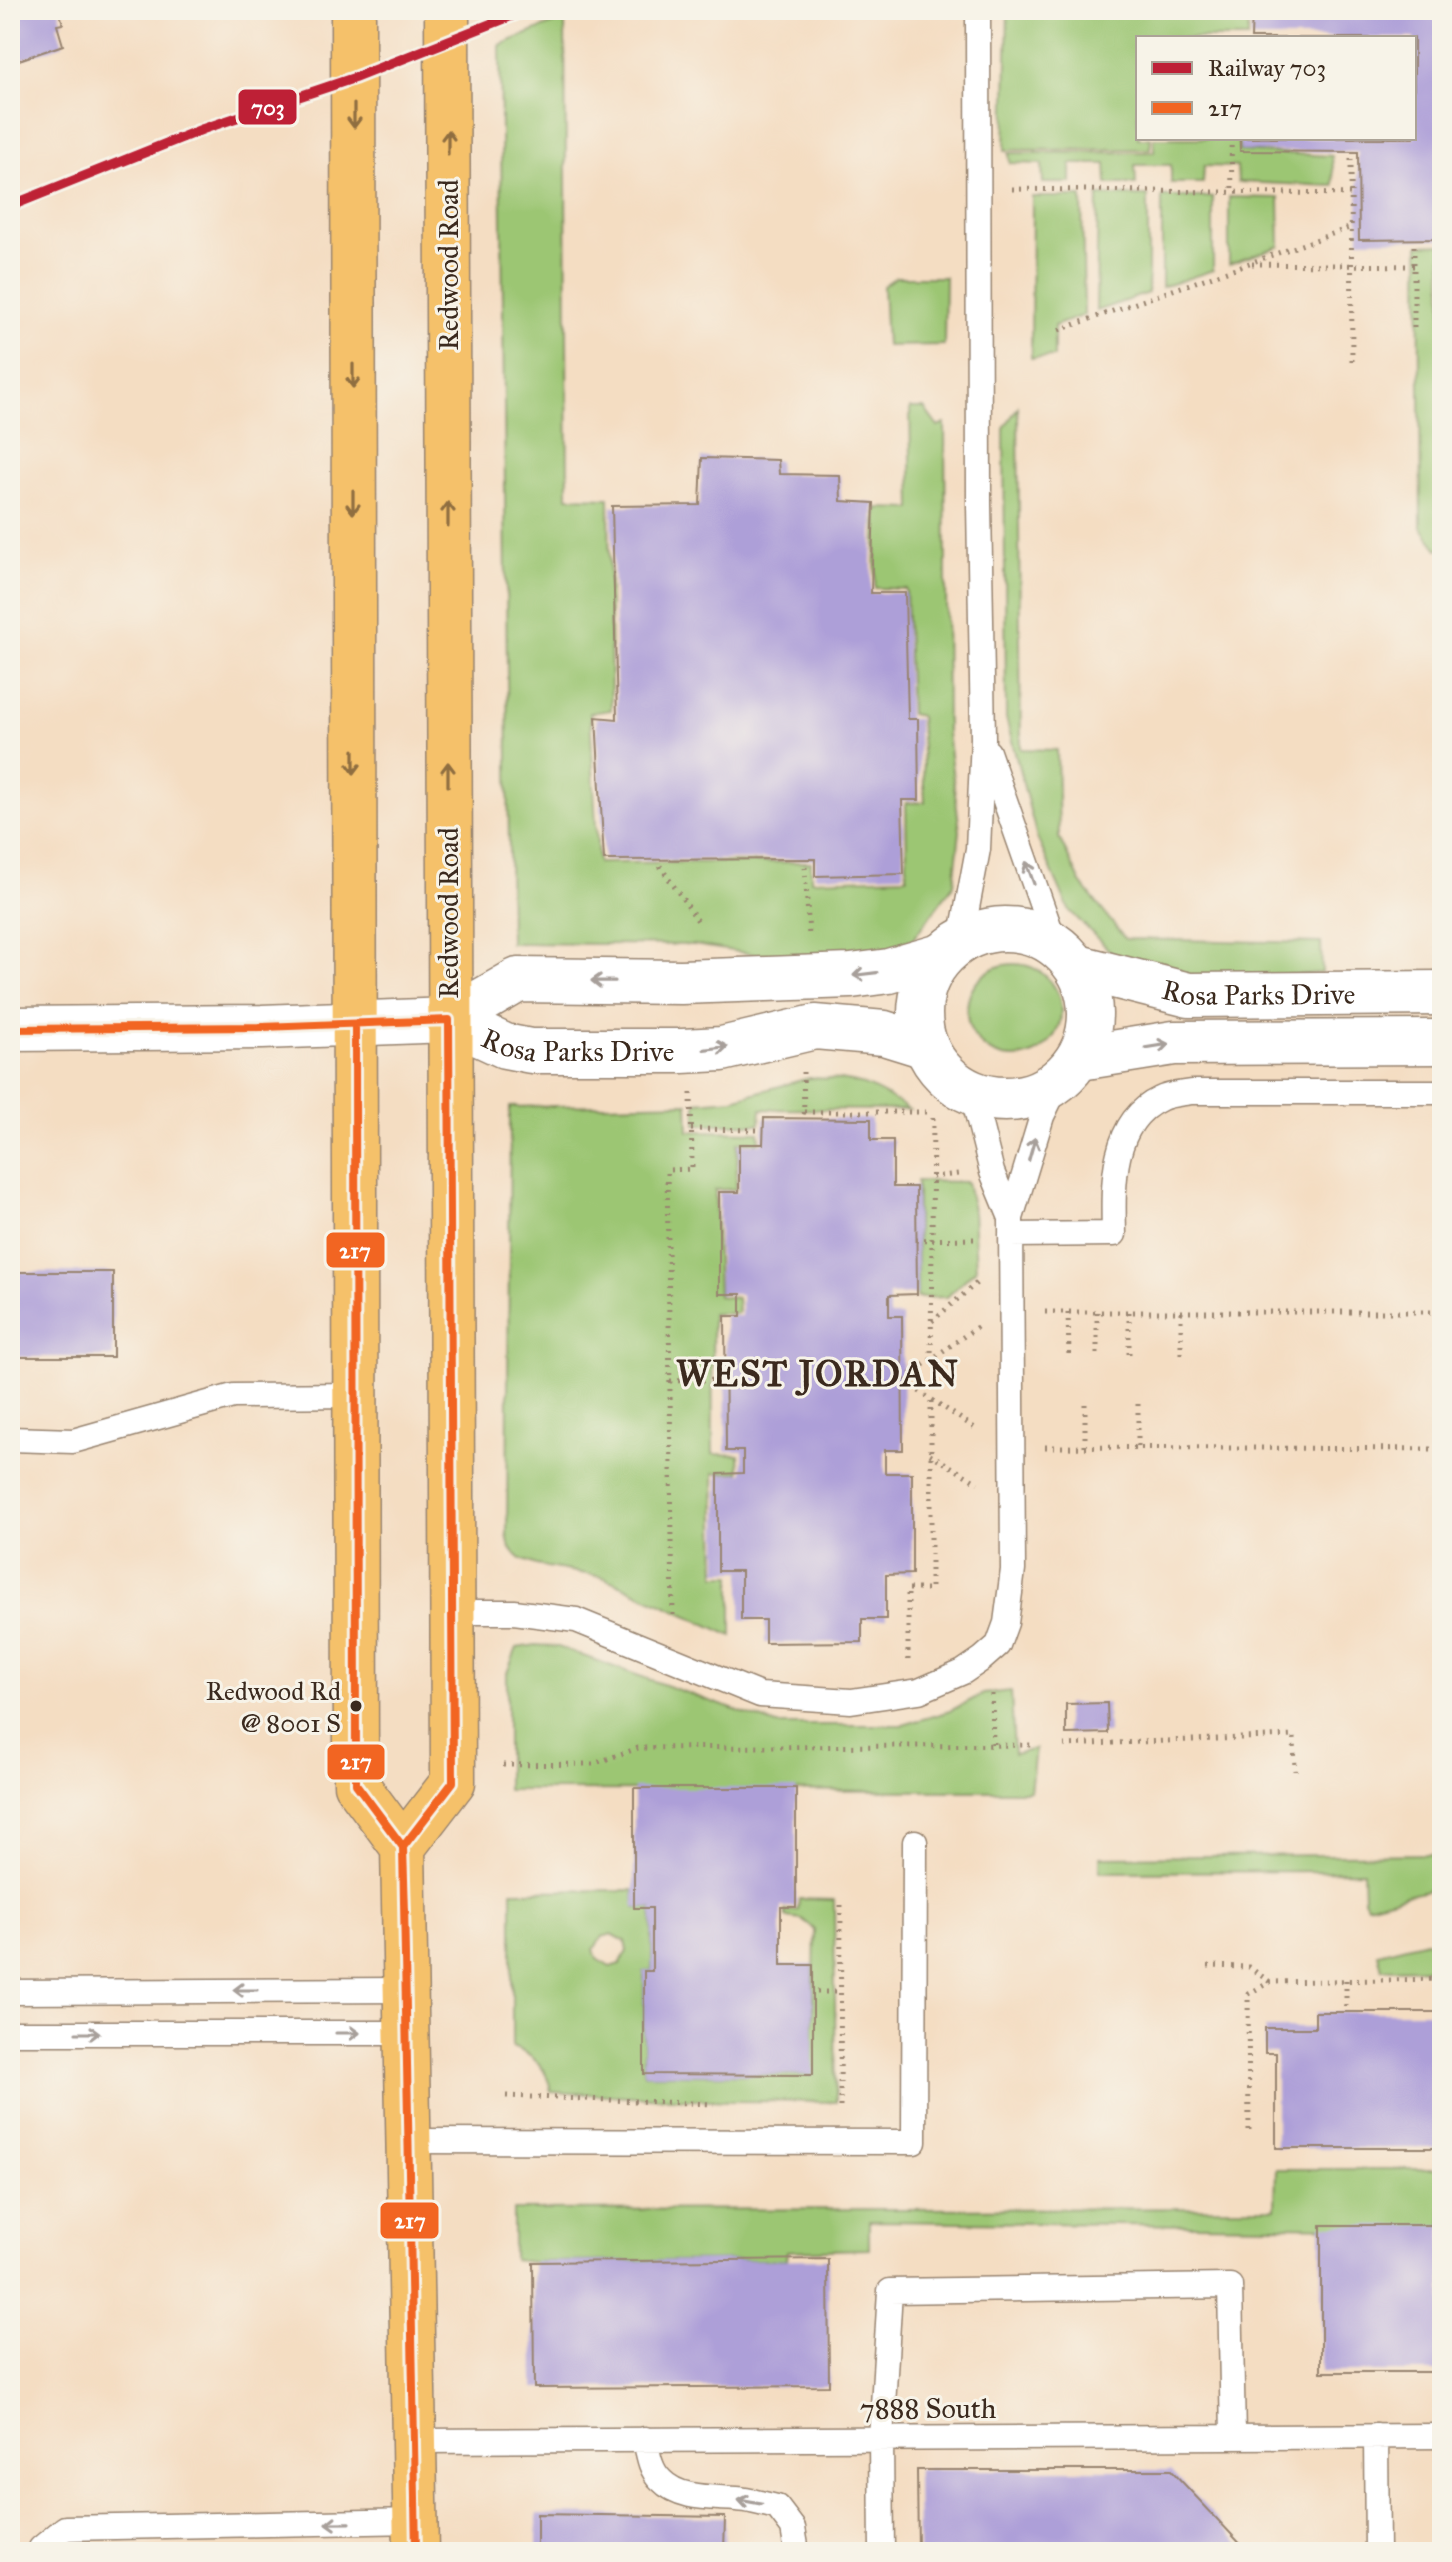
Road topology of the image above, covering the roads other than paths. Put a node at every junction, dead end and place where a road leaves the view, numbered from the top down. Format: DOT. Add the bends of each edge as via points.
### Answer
graph roads {
  1 [pos="353,10"];
  2 [pos="447,10"];
  3 [pos="978,10"];
  4 [pos="983,738"];
  5 [pos="951,948"];
  6 [pos="1067,956"];
  7 [pos="1442,993"];
  8 [pos="449,1020"];
  9 [pos="355,1024"];
  10 [pos="10,1029"];
  11 [pos="1442,1042"];
  12 [pos="926,1046"];
  13 [pos="1069,1070"];
  14 [pos="1442,1092"];
  15 [pos="972,1093"];
  16 [pos="1011,1227"];
  17 [pos="357,1395"];
  18 [pos="10,1439"];
  19 [pos="451,1612"];
  20 [pos="915,1842"];
  21 [pos="403,1847"];
  22 [pos="407,1990"];
  23 [pos="10,1992"];
  24 [pos="10,2033"];
  25 [pos="408,2033"];
  26 [pos="410,2141"];
  27 [pos="1376,2436"];
  28 [pos="1442,2436"];
  29 [pos="1233,2437"];
  30 [pos="881,2438"];
  31 [pos="645,2439"];
  32 [pos="415,2441"];
  33 [pos="416,2537"];
  34 [pos="41,2552"];
  35 [pos="797,2552"];
  36 [pos="882,2552"];
  37 [pos="1377,2552"];
  1 -- 9 [label="main road, one-way"];
  8 -- 2 [label="main road, Redwood Road, one-way"];
  3 -- 4 [label="lane"];
  4 -- 5 [label="lane" via="978,849"];
  6 -- 4 [label="lane, one-way"];
  5 -- 6 [label="street" via="997,928 1028,931"];
  5 -- 8 [label="street, Rosa Parks Drive, one-way" via="889,971 851,976 518,980"];
  5 -- 12 [label="street" via="925,983 919,1015"];
  6 -- 7 [label="street, Rosa Parks Drive" via="1189,995"];
  6 -- 13 [label="street" via="1090,997 1090,1028"];
  8 -- 9 [label="street"];
  8 -- 12 [label="street, Rosa Parks Drive, one-way" via="505,1046 531,1051 722,1049 815,1027 884,1033"];
  8 -- 19 [label="main road, Redwood Road"];
  9 -- 10 [label="street"];
  9 -- 17 [label="main road"];
  13 -- 11 [label="street, Rosa Parks Drive, one-way" via="1174,1043"];
  12 -- 15 [label="street" via="943,1073"];
  13 -- 15 [label="street" via="1031,1096 999,1100"];
  16 -- 13 [label="lane, one-way" via="1042,1116"];
  14 -- 16 [label="lane" via="1191,1092 1161,1098 1138,1114 1124,1140 1113,1185 1114,1234"];
  15 -- 16 [label="lane"];
  16 -- 19 [label="lane" via="1013,1570 1006,1623 998,1645 982,1659 919,1691 851,1701 760,1695 576,1620 514,1612"];
  17 -- 18 [label="lane" via="233,1396 73,1441"];
  17 -- 21 [label="main road" via="356,1784"];
  19 -- 21 [label="main road, Redwood Road" via="453,1782"];
  20 -- 26 [label="lane" via="914,2142"];
  21 -- 22 [label="main road"];
  22 -- 23 [label="lane, one-way"];
  22 -- 25 [label="main road"];
  24 -- 25 [label="lane, one-way"];
  25 -- 26 [label="main road"];
  26 -- 32 [label="main road"];
  27 -- 28 [label="lane, 7888 South"];
  27 -- 29 [label="lane, 7888 South"];
  27 -- 37 [label="lane"];
  29 -- 30 [label="lane, 7888 South"];
  29 -- 30 [label="lane" via="1230,2286 890,2291"];
  30 -- 31 [label="lane, 7888 South"];
  30 -- 36 [label="lane"];
  31 -- 32 [label="lane, 7888 South"];
  35 -- 31 [label="lane, one-way" via="793,2528 777,2507 672,2489 651,2465"];
  32 -- 33 [label="main road"];
  33 -- 34 [label="lane, one-way" via="65,2528"];
}
